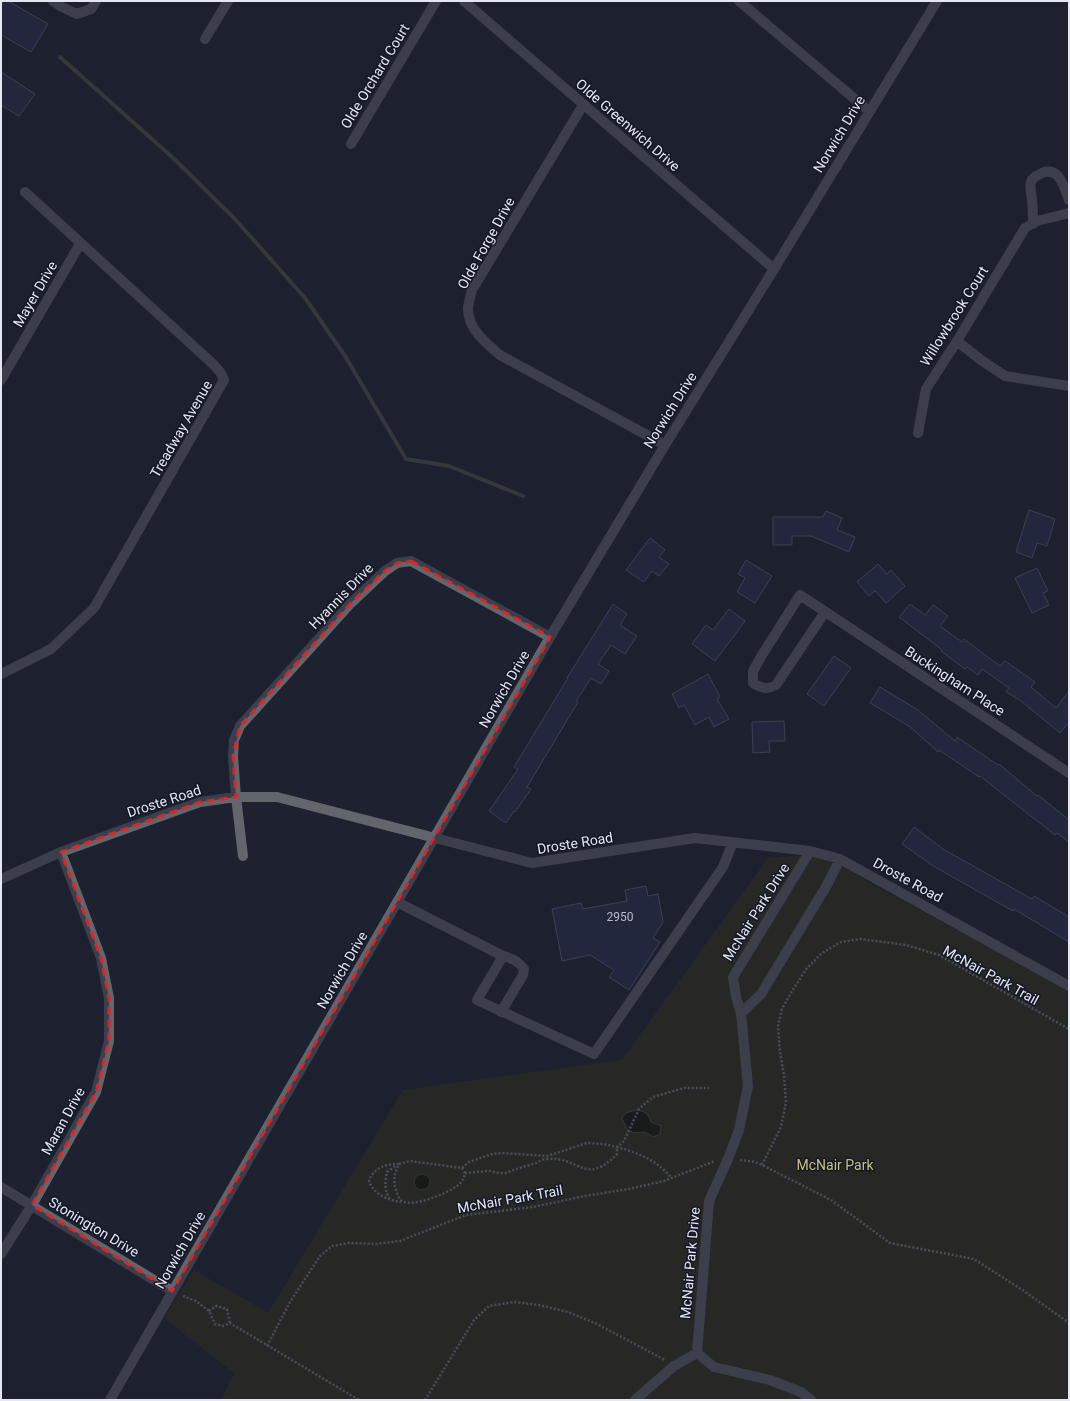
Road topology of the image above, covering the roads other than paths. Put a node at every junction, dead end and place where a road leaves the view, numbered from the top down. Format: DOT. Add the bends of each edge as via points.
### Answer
graph roads {
  1 [pos="53,1"];
  2 [pos="96,1"];
  3 [pos="228,1"];
  4 [pos="436,1"];
  5 [pos="464,1"];
  6 [pos="740,1"];
  7 [pos="937,1"];
  8 [pos="205,39"];
  9 [pos="583,105"];
  10 [pos="869,111"];
  11 [pos="351,144"];
  12 [pos="25,192"];
  13 [pos="1069,200"];
  14 [pos="1069,213"];
  15 [pos="1033,224"];
  16 [pos="80,244"];
  17 [pos="774,269"];
  18 [pos="957,341"];
  19 [pos="1,380"];
  20 [pos="1069,386"];
  21 [pos="918,433"];
  22 [pos="665,445"];
  23 [pos="824,612"];
  24 [pos="550,637"];
  25 [pos="1,674"];
  26 [pos="1069,773"];
  27 [pos="236,798"];
  28 [pos="434,837"];
  29 [pos="733,842"];
  30 [pos="810,851"];
  31 [pos="61,852"];
  32 [pos="243,856"];
  33 [pos="840,859"];
  34 [pos="1,879"];
  35 [pos="397,902"];
  36 [pos="503,956"];
  37 [pos="1069,986"];
  38 [pos="501,1012"];
  39 [pos="741,1013"];
  40 [pos="1,1188"];
  41 [pos="32,1205"];
  42 [pos="1,1254"];
  43 [pos="172,1291"];
  44 [pos="696,1354"];
  45 [pos="110,1400"];
  46 [pos="635,1400"];
  47 [pos="811,1400"];
  1 -- 2 [label="street" via="77,14 91,9"];
  3 -- 8 [label="street"];
  4 -- 11 [label="street, Olde Orchard Court"];
  5 -- 9 [label="street, Olde Greenwich Drive"];
  6 -- 10 [label="street"];
  7 -- 10 [label="street, Norwich Drive"];
  9 -- 17 [label="street, Olde Greenwich Drive"];
  9 -- 22 [label="street, Olde Forge Drive" via="472,290 468,309 472,326 500,355"];
  10 -- 17 [label="street, Norwich Drive"];
  12 -- 16 [label="street, Treadway Avenue"];
  13 -- 15 [label="street" via="1057,174 1051,171 1043,172 1034,177 1030,189"];
  14 -- 15 [label="street, Willowbrook Court"];
  15 -- 18 [label="street, Willowbrook Court" via="1025,228"];
  16 -- 19 [label="street, Mayer Drive"];
  16 -- 25 [label="street, Treadway Avenue" via="213,364 224,380 94,608 51,649"];
  17 -- 22 [label="street, Norwich Drive"];
  18 -- 20 [label="street" via="1005,376"];
  18 -- 21 [label="street, Willowbrook Court" via="926,389"];
  22 -- 24 [label="street, Norwich Drive"];
  23 -- 23 [label="street, Buckingham Place" via="800,596 753,671 754,683 760,688 776,685"];
  23 -- 26 [label="street, Buckingham Place"];
  24 -- 27 [label="street, Hyannis Drive" via="411,561 397,563 384,571 351,603 240,726 234,740 233,756"];
  24 -- 28 [label="street, Norwich Drive"];
  27 -- 28 [label="street, Droste Road" via="277,797"];
  27 -- 31 [label="street, Droste Road" via="200,802"];
  27 -- 32 [label="street, Hyannis Drive"];
  28 -- 29 [label="street, Droste Road" via="532,863 695,838"];
  28 -- 35 [label="street, Norwich Drive"];
  29 -- 30 [label="street, Droste Road"];
  29 -- 38 [label="street" via="723,866 594,1054"];
  30 -- 33 [label="street, Droste Road"];
  30 -- 39 [label="street, McNair Park Drive" via="733,977"];
  31 -- 34 [label="street, Droste Road"];
  31 -- 41 [label="street, Maran Drive" via="101,958 109,998 109,1040 96,1092"];
  33 -- 37 [label="street, Droste Road"];
  33 -- 39 [label="street" via="761,994"];
  35 -- 36 [label="street"];
  35 -- 43 [label="street, Norwich Drive"];
  36 -- 38 [label="street" via="520,963 524,969"];
  36 -- 38 [label="street" via="477,1000"];
  39 -- 44 [label="street, McNair Park Drive" via="748,1086 739,1130 709,1201"];
  40 -- 41 [label="street, Stonington Drive"];
  41 -- 42 [label="street, Maran Drive"];
  41 -- 43 [label="street, Stonington Drive"];
  43 -- 45 [label="street, Norwich Drive"];
  44 -- 46 [label="street" via="674,1366"];
  44 -- 47 [label="street" via="714,1367 770,1380 801,1392"];
}
